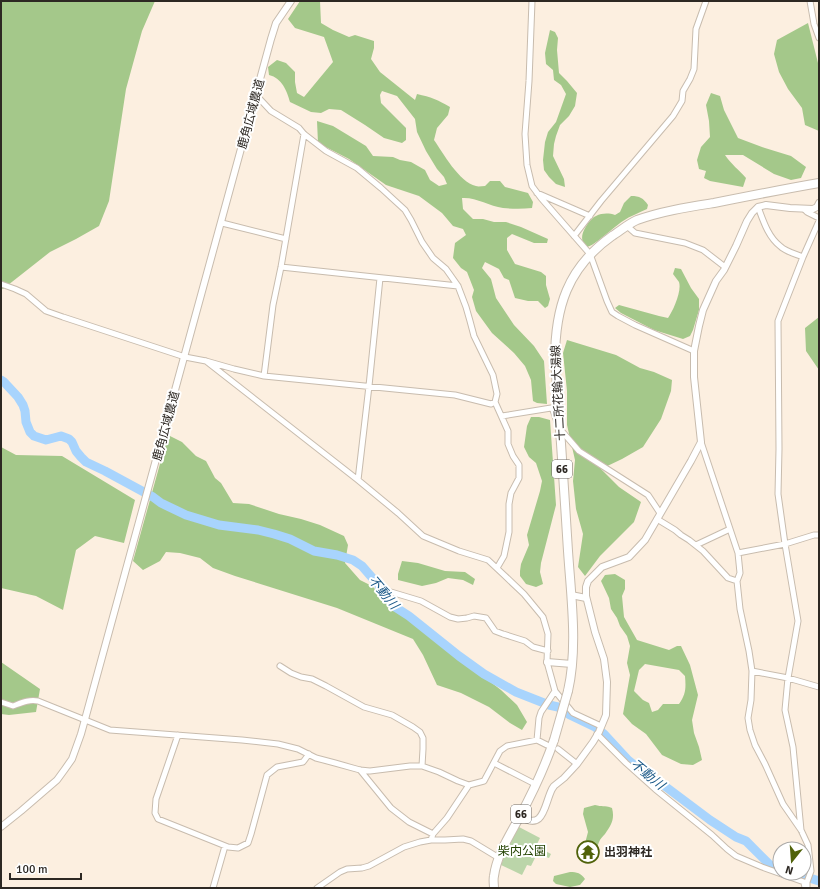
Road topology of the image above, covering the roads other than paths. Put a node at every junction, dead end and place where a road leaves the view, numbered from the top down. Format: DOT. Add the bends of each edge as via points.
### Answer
graph roads {
  1 [pos="291,1"];
  2 [pos="532,1"];
  3 [pos="706,1"];
  4 [pos="810,1"];
  5 [pos="819,38"];
  6 [pos="256,95"];
  7 [pos="304,134"];
  8 [pos="819,182"];
  9 [pos="536,192"];
  10 [pos="819,202"];
  11 [pos="758,207"];
  12 [pos="804,209"];
  13 [pos="590,216"];
  14 [pos="819,218"];
  15 [pos="819,221"];
  16 [pos="222,223"];
  17 [pos="627,226"];
  18 [pos="574,236"];
  19 [pos="286,239"];
  20 [pos="590,254"];
  21 [pos="803,257"];
  22 [pos="281,267"];
  23 [pos="725,267"];
  24 [pos="380,278"];
  25 [pos="1,284"];
  26 [pos="458,286"];
  27 [pos="694,351"];
  28 [pos="184,357"];
  29 [pos="206,361"];
  30 [pos="264,376"];
  31 [pos="369,386"];
  32 [pos="495,402"];
  33 [pos="502,416"];
  34 [pos="560,429"];
  35 [pos="701,442"];
  36 [pos="358,480"];
  37 [pos="660,513"];
  38 [pos="657,519"];
  39 [pos="730,529"];
  40 [pos="819,535"];
  41 [pos="785,544"];
  42 [pos="696,545"];
  43 [pos="738,553"];
  44 [pos="497,568"];
  45 [pos="737,580"];
  46 [pos="390,592"];
  47 [pos="571,595"];
  48 [pos="586,598"];
  49 [pos="548,651"];
  50 [pos="547,662"];
  51 [pos="572,664"];
  52 [pos="280,666"];
  53 [pos="752,671"];
  54 [pos="788,678"];
  55 [pos="819,686"];
  56 [pos="555,691"];
  57 [pos="1,702"];
  58 [pos="85,719"];
  59 [pos="599,730"];
  60 [pos="178,735"];
  61 [pos="537,740"];
  62 [pos="551,742"];
  63 [pos="558,749"];
  64 [pos="309,754"];
  65 [pos="494,764"];
  66 [pos="577,764"];
  67 [pos="422,766"];
  68 [pos="360,770"];
  69 [pos="535,784"];
  70 [pos="469,785"];
  71 [pos="520,816"];
  72 [pos="1,826"];
  73 [pos="801,830"];
  74 [pos="432,837"];
  75 [pos="225,846"];
  76 [pos="499,858"];
  77 [pos="213,888"];
  78 [pos="317,888"];
  79 [pos="494,888"];
  80 [pos="806,888"];
  1 -- 6 [label="street, 鹿角広域農道" via="276,23"];
  2 -- 9 [label="street" via="525,150 528,173"];
  3 -- 13 [label="street" via="696,29 694,69 683,91 682,101 673,116"];
  4 -- 5 [label="street"];
  6 -- 7 [label="street" via="271,110"];
  6 -- 16 [label="street, 鹿角広域農道"];
  7 -- 19 [label="street"];
  7 -- 26 [label="street" via="326,151 358,168 405,210 433,258 446,269"];
  8 -- 17 [label="main road, 十二所花輪大湯線 / 66" via="652,215"];
  9 -- 13 [label="street"];
  9 -- 18 [label="street"];
  10 -- 12 [label="street" via="813,209"];
  11 -- 12 [label="street" via="766,205"];
  11 -- 21 [label="street" via="767,230 777,244"];
  11 -- 23 [label="street" via="747,221"];
  12 -- 14 [label="street"];
  13 -- 18 [label="street"];
  15 -- 21 [label="street"];
  16 -- 19 [label="street"];
  16 -- 28 [label="street, 鹿角広域農道"];
  17 -- 20 [label="main road, 十二所花輪大湯線 / 66"];
  17 -- 23 [label="street" via="635,233 685,243 703,250"];
  18 -- 20 [label="street"];
  19 -- 22 [label="street"];
  20 -- 27 [label="street" via="612,312"];
  20 -- 34 [label="main road, 十二所花輪大湯線 / 66" via="570,283 557,325 555,360"];
  21 -- 41 [label="street" via="778,321 778,494"];
  22 -- 24 [label="street"];
  22 -- 30 [label="street" via="272,305"];
  23 -- 27 [label="street" via="703,310"];
  24 -- 26 [label="street"];
  24 -- 31 [label="street"];
  25 -- 28 [label="street" via="26,294 46,310"];
  26 -- 32 [label="street" via="474,336 492,376 497,394"];
  27 -- 35 [label="street"];
  28 -- 29 [label="street"];
  28 -- 58 [label="street, 鹿角広域農道"];
  29 -- 30 [label="street"];
  29 -- 36 [label="street"];
  30 -- 31 [label="street"];
  31 -- 32 [label="street" via="455,395 491,404"];
  31 -- 36 [label="street"];
  32 -- 33 [label="street"];
  33 -- 34 [label="street" via="551,408"];
  33 -- 44 [label="street" via="508,431 508,444 519,465 519,478 510,493 509,532 504,556"];
  34 -- 37 [label="street" via="579,451 648,495"];
  34 -- 47 [label="main road, 十二所花輪大湯線 / 66"];
  35 -- 37 [label="street"];
  35 -- 39 [label="street"];
  36 -- 44 [label="street" via="423,536 488,560"];
  37 -- 38 [label="street"];
  38 -- 42 [label="street"];
  38 -- 48 [label="street" via="645,540 629,557 602,567 588,581"];
  39 -- 42 [label="street"];
  39 -- 43 [label="street"];
  40 -- 41 [label="street"];
  41 -- 43 [label="street"];
  41 -- 54 [label="street" via="798,621"];
  42 -- 45 [label="street" via="728,578"];
  43 -- 45 [label="street" via="740,573"];
  44 -- 49 [label="street" via="543,617 548,634"];
  45 -- 53 [label="street"];
  46 -- 49 [label="street" via="421,601 450,617 486,618 495,630 525,641 532,647"];
  47 -- 48 [label="street"];
  47 -- 51 [label="main road, 十二所花輪大湯線 / 66"];
  48 -- 59 [label="street" via="604,659 607,682 606,715"];
  49 -- 50 [label="street"];
  50 -- 51 [label="street"];
  50 -- 56 [label="street"];
  51 -- 62 [label="main road, 十二所花輪大湯線 / 66, bridge" via="568,691"];
  52 -- 67 [label="street" via="291,673 312,679 364,707 392,715 413,727 423,738"];
  53 -- 54 [label="street"];
  53 -- 73 [label="street" via="748,718 750,730 782,804"];
  54 -- 55 [label="street"];
  54 -- 73 [label="street" via="785,710 793,747"];
  56 -- 59 [label="street" via="573,713"];
  56 -- 61 [label="street" via="541,712"];
  57 -- 58 [label="street" via="13,706 38,701"];
  58 -- 60 [label="street" via="110,730"];
  58 -- 72 [label="street, 鹿角広域農道" via="72,759 57,780"];
  59 -- 66 [label="street"];
  59 -- 80 [label="street" via="632,768 727,850 762,868 804,882"];
  60 -- 64 [label="street" via="278,744"];
  60 -- 75 [label="street" via="156,799 155,813 158,819"];
  61 -- 62 [label="street"];
  61 -- 65 [label="street" via="507,746 500,751"];
  62 -- 69 [label="main road, 十二所花輪大湯線 / 66" via="548,757"];
  63 -- 66 [label="street"];
  64 -- 68 [label="street"];
  64 -- 75 [label="street" via="303,762 277,767 267,775 248,843 238,848"];
  65 -- 69 [label="street"];
  65 -- 70 [label="street" via="484,781"];
  66 -- 71 [label="street" via="554,786 540,818 531,822"];
  67 -- 68 [label="street"];
  67 -- 70 [label="street"];
  68 -- 74 [label="street" via="391,808"];
  69 -- 71 [label="main road, 十二所花輪大湯線 / 66"];
  70 -- 74 [label="street"];
  71 -- 76 [label="main road, 十二所花輪大湯線 / 66"];
  73 -- 80 [label="street" via="808,845 810,872"];
  74 -- 76 [label="street" via="445,840 463,839"];
  74 -- 78 [label="street" via="404,847 370,866 340,872"];
  75 -- 77 [label="street"];
  76 -- 79 [label="main road, 十二所花輪大湯線 / 66"];
}
